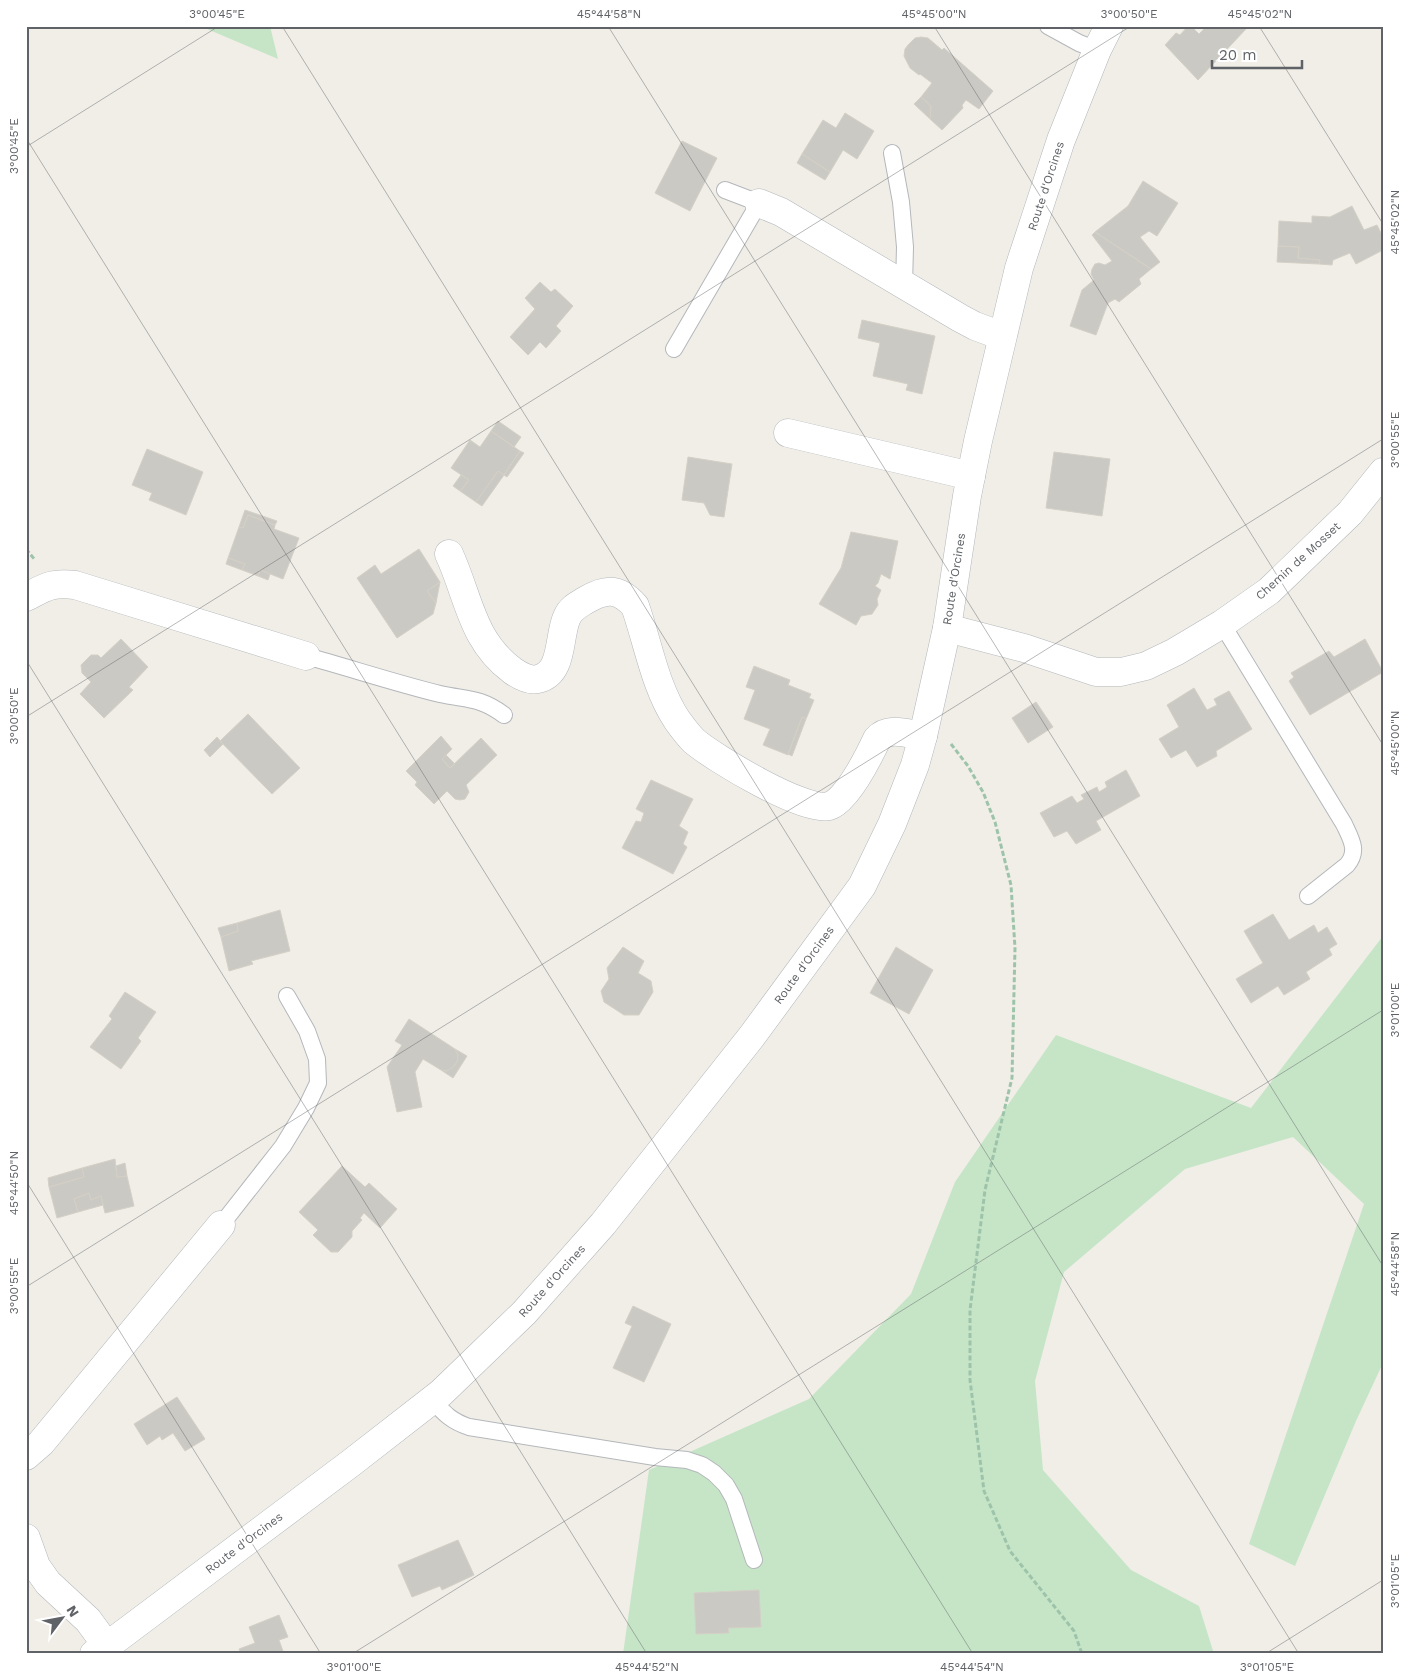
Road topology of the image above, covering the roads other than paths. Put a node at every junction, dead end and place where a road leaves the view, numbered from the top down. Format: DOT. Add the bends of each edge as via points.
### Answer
graph roads {
  1 [pos="1048,26"];
  2 [pos="1103,38"];
  3 [pos="892,154"];
  4 [pos="725,190"];
  5 [pos="760,203"];
  6 [pos="904,285"];
  7 [pos="1002,336"];
  8 [pos="674,350"];
  9 [pos="788,433"];
  10 [pos="1383,472"];
  11 [pos="971,476"];
  12 [pos="449,554"];
  13 [pos="38,591"];
  14 [pos="1222,624"];
  15 [pos="947,628"];
  16 [pos="306,656"];
  17 [pos="504,715"];
  18 [pos="924,732"];
  19 [pos="1308,896"];
  20 [pos="286,996"];
  21 [pos="221,1225"];
  22 [pos="432,1400"];
  23 [pos="26,1456"];
  24 [pos="26,1538"];
  25 [pos="754,1560"];
  26 [pos="100,1650"];
  1 -- 2 [label="lane" via="1079,43"];
  2 -- 7 [label="street, Route d'Orcines" via="1061,140 1019,268"];
  3 -- 6 [label="lane" via="902,202"];
  4 -- 5 [label="lane"];
  5 -- 6 [label="street" via="782,212"];
  5 -- 8 [label="lane"];
  6 -- 7 [label="street" via="967,322"];
  7 -- 11 [label="street, Route d'Orcines"];
  9 -- 11 [label="street"];
  10 -- 14 [label="street, Chemin de Mosset" via="1350,513 1269,590"];
  11 -- 15 [label="street, Route d'Orcines"];
  12 -- 18 [label="street" via="480,633 501,662 526,678 536,680 545,677 556,665 566,618 573,608 598,593 613,592 627,597 636,606 664,694 676,719 692,740 758,781 803,802 830,806 841,798 882,734"];
  13 -- 16 [label="street" via="60,583 76,586"];
  14 -- 15 [label="street, Chemin de Mosset" via="1146,666 1121,672 1096,672 1024,648"];
  14 -- 19 [label="lane" via="1351,838 1352,859"];
  15 -- 18 [label="street, Route d'Orcines"];
  16 -- 17 [label="lane" via="441,694 482,701"];
  18 -- 22 [label="street, Route d'Orcines" via="892,824 862,886 752,1036 603,1224 524,1313"];
  20 -- 21 [label="lane" via="307,1031 317,1059 318,1084 283,1146"];
  21 -- 23 [label="street" via="41,1443"];
  22 -- 25 [label="lane" via="448,1417 469,1427 687,1460 702,1465 726,1485 734,1499"];
  22 -- 26 [label="street, Route d'Orcines"];
  24 -- 26 [label="street" via="36,1566 48,1583 88,1620"];
}
